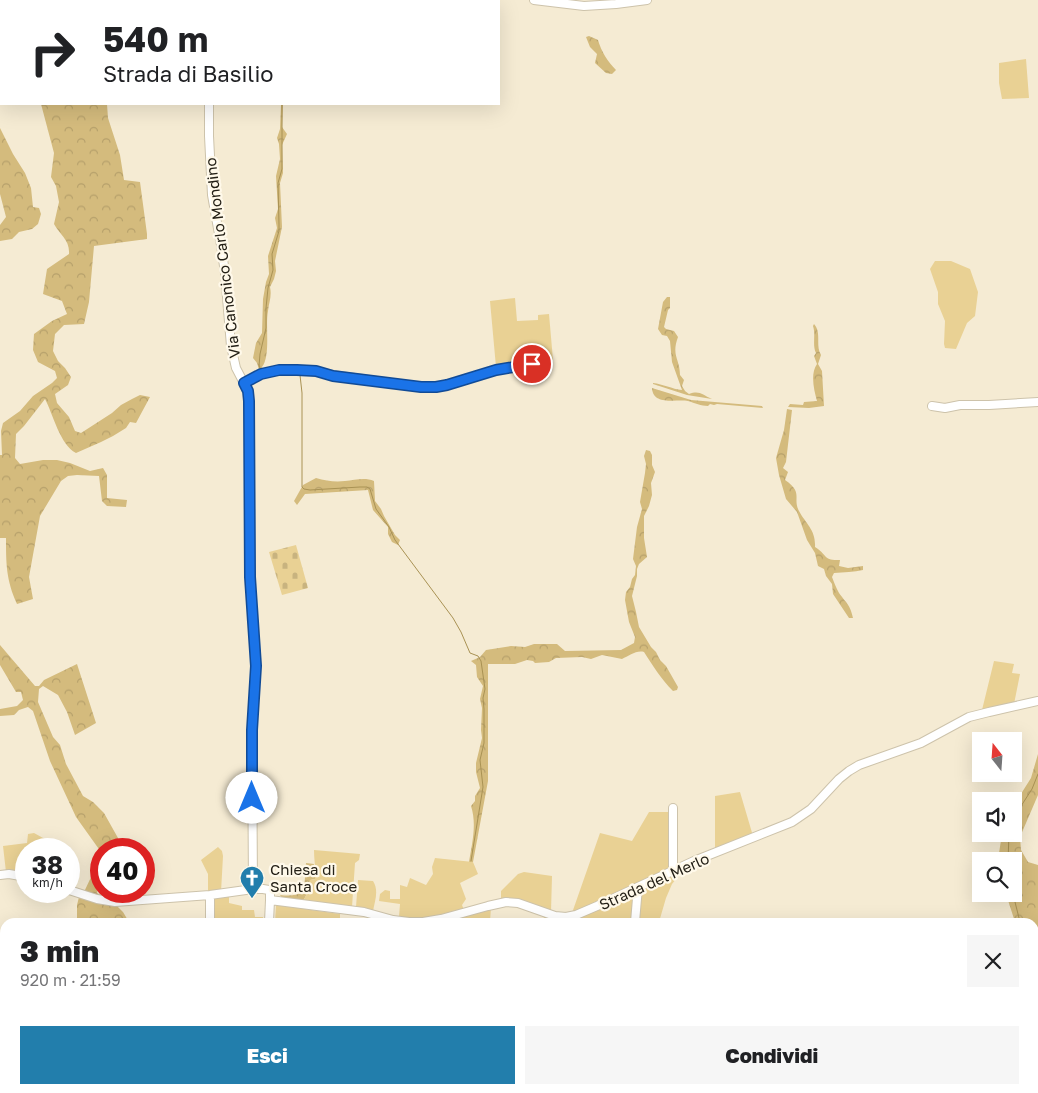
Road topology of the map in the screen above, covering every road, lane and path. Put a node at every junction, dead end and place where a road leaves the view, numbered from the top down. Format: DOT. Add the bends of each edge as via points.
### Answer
graph roads {
  1 [pos="534,0"];
  2 [pos="647,0"];
  3 [pos="209,105"];
  4 [pos="532,364"];
  5 [pos="244,383"];
  6 [pos="1038,402"];
  7 [pos="932,406"];
  8 [pos="1038,701"];
  9 [pos="673,808"];
  10 [pos="673,871"];
  11 [pos="0,875"];
  12 [pos="15,875"];
  13 [pos="638,887"];
  14 [pos="253,889"];
  15 [pos="80,894"];
  16 [pos="210,895"];
  17 [pos="270,900"];
  18 [pos="210,918"];
  19 [pos="268,918"];
  20 [pos="386,918"];
  21 [pos="445,918"];
  22 [pos="635,918"];
  1 -- 2 [label="street" via="584,6"];
  3 -- 5 [label="street, Via Canonico Carlo Mondino" via="212,196 225,273 231,346 236,368"];
  4 -- 5 [label="street" via="496,370 436,387 297,370 261,374"];
  5 -- 14 [label="street, Via Canonico Carlo Mondino" via="249,401 250,577 256,666 252,730"];
  6 -- 7 [label="street"];
  8 -- 10 [label="street, Strada del Merlo" via="969,717 921,743 859,765 839,778 811,809 792,822"];
  9 -- 10 [label="street"];
  10 -- 13 [label="street, Strada del Merlo"];
  11 -- 12 [label="street"];
  13 -- 21 [label="street, Strada del Merlo" via="566,917 506,902"];
  13 -- 22 [label="street"];
  14 -- 16 [label="street"];
  14 -- 17 [label="street, Strada del Merlo" via="269,890"];
  15 -- 16 [label="street" via="115,902"];
  16 -- 18 [label="street"];
  17 -- 19 [label="street"];
  17 -- 20 [label="street, Strada del Merlo" via="364,912"];
}
